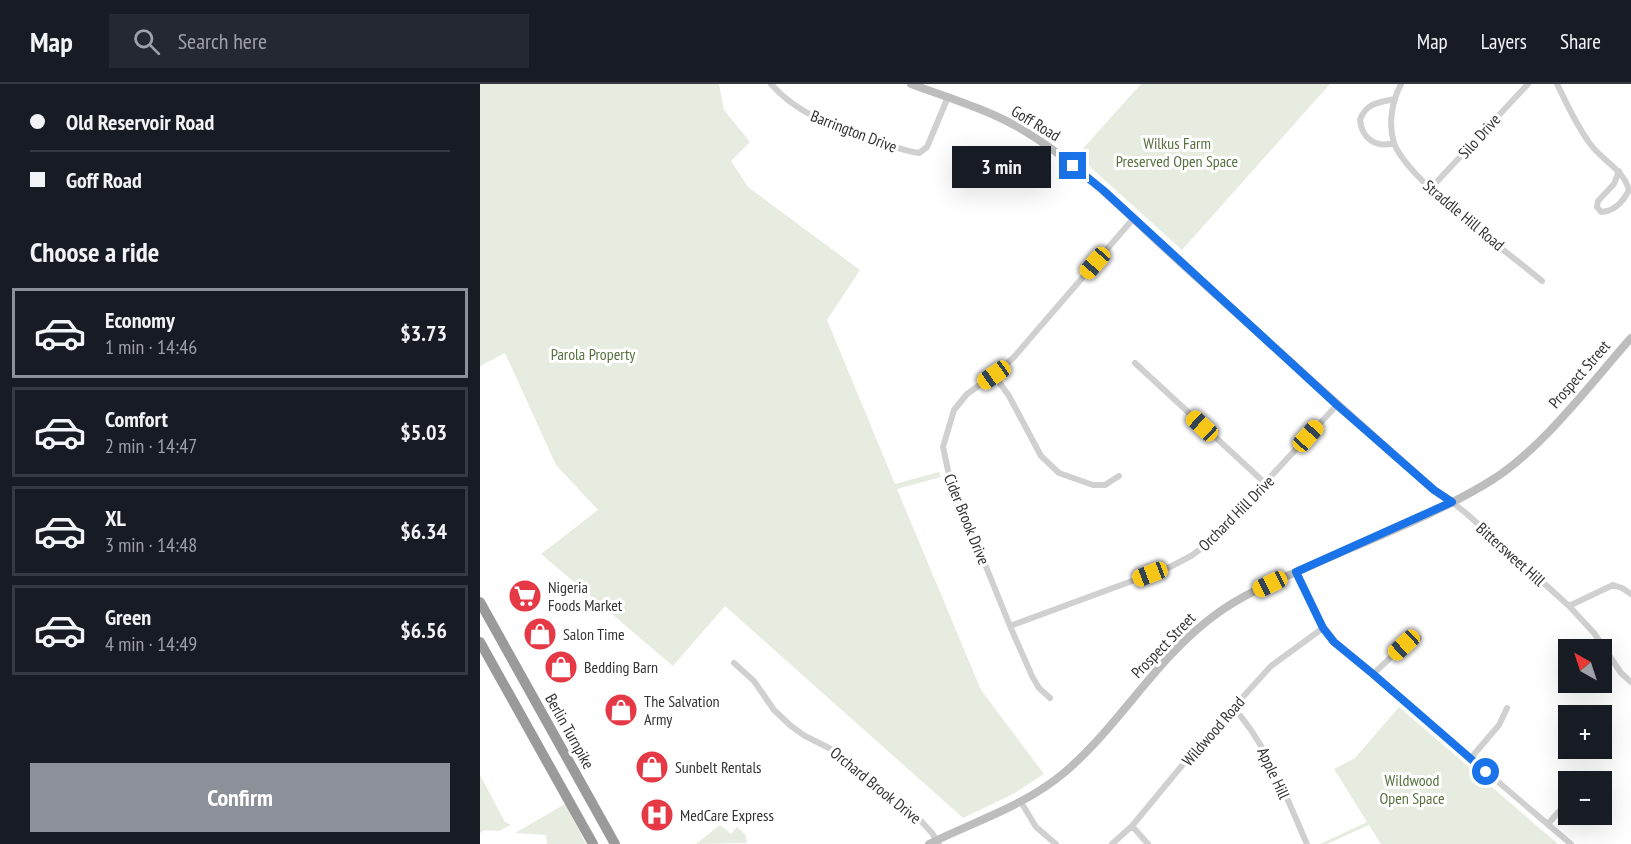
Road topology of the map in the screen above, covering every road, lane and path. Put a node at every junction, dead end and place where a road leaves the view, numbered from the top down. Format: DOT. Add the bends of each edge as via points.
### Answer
graph roads {
  1 [pos="771,84"];
  2 [pos="911,84"];
  3 [pos="1401,84"];
  4 [pos="1528,84"];
  5 [pos="1557,84"];
  6 [pos="948,97"];
  7 [pos="1395,99"];
  8 [pos="1394,143"];
  9 [pos="1619,171"];
  10 [pos="1431,188"];
  11 [pos="1133,219"];
  12 [pos="1542,281"];
  13 [pos="1631,338"];
  14 [pos="1135,363"];
  15 [pos="994,375"];
  16 [pos="1337,405"];
  17 [pos="1119,476"];
  18 [pos="1266,484"];
  19 [pos="1452,502"];
  20 [pos="1296,572"];
  21 [pos="1631,594"];
  22 [pos="480,602"];
  23 [pos="1569,606"];
  24 [pos="1010,626"];
  25 [pos="1323,628"];
  26 [pos="1419,638"];
  27 [pos="480,642"];
  28 [pos="734,663"];
  29 [pos="1373,674"];
  30 [pos="1631,681"];
  31 [pos="1050,698"];
  32 [pos="1233,707"];
  33 [pos="1507,708"];
  34 [pos="1470,759"];
  35 [pos="585,789"];
  36 [pos="567,799"];
  37 [pos="1021,802"];
  38 [pos="1558,813"];
  39 [pos="1548,824"];
  40 [pos="1132,826"];
  41 [pos="935,843"];
  42 [pos="593,844"];
  43 [pos="615,844"];
  44 [pos="1056,844"];
  45 [pos="1112,844"];
  46 [pos="1148,844"];
  47 [pos="1307,844"];
  48 [pos="1571,844"];
  1 -- 6 [label="street, Barrington Drive" via="800,110 833,126 919,153 927,147"];
  2 -- 6 [label="main road, Goff Road"];
  3 -- 7 [label="street"];
  4 -- 10 [label="street, Silo Drive"];
  5 -- 9 [label="street" via="1592,146"];
  6 -- 11 [label="main road, Goff Road" via="1017,127 1061,156"];
  7 -- 8 [label="street"];
  7 -- 8 [label="street" via="1367,107 1360,120 1364,135 1371,142"];
  8 -- 10 [label="street, Straddle Hill Road" via="1408,165"];
  9 -- 9 [label="street" via="1629,190 1616,207 1601,212 1598,201 1614,184"];
  10 -- 12 [label="street, Straddle Hill Road"];
  11 -- 15 [label="street, Cider Brook Drive"];
  11 -- 16 [label="main road, Goff Road"];
  13 -- 19 [label="main road, Prospect Street" via="1529,452 1493,480"];
  14 -- 18 [label="street"];
  15 -- 17 [label="street" via="1041,456 1059,473 1093,485 1105,485"];
  15 -- 24 [label="street, Cider Brook Drive" via="967,394 954,410 943,447 949,475"];
  16 -- 18 [label="street, Orchard Hill Drive"];
  16 -- 19 [label="main road, Goff Road"];
  18 -- 24 [label="street, Orchard Hill Drive" via="1210,542 1191,556"];
  19 -- 20 [label="main road, Prospect Street"];
  19 -- 23 [label="street, Bittersweet Hill"];
  20 -- 25 [label="street"];
  20 -- 37 [label="main road, Prospect Street" via="1246,595 1205,622 1074,763"];
  21 -- 23 [label="street" via="1613,585"];
  22 -- 35 [label="highway, Berlin Turnpike"];
  23 -- 30 [label="street, Bittersweet Hill"];
  24 -- 31 [label="street, Cider Brook Drive" via="1032,676"];
  25 -- 29 [label="street"];
  25 -- 32 [label="street, Wildwood Road" via="1270,666"];
  26 -- 29 [label="street" via="1404,645"];
  27 -- 36 [label="highway"];
  28 -- 41 [label="street, Orchard Brook Drive" via="791,726 839,753 921,821"];
  29 -- 34 [label="street"];
  32 -- 40 [label="street, Wildwood Road"];
  32 -- 47 [label="street, Apple Hill" via="1264,749"];
  33 -- 34 [label="street"];
  34 -- 39 [label="street"];
  35 -- 36 [label="highway"];
  35 -- 43 [label="highway, Berlin Turnpike"];
  36 -- 42 [label="highway"];
  37 -- 41 [label="main road, Prospect Street"];
  37 -- 44 [label="street" via="1036,827"];
  38 -- 39 [label="street"];
  39 -- 48 [label="street"];
  40 -- 45 [label="street, Wildwood Road"];
  40 -- 46 [label="street"];
}
